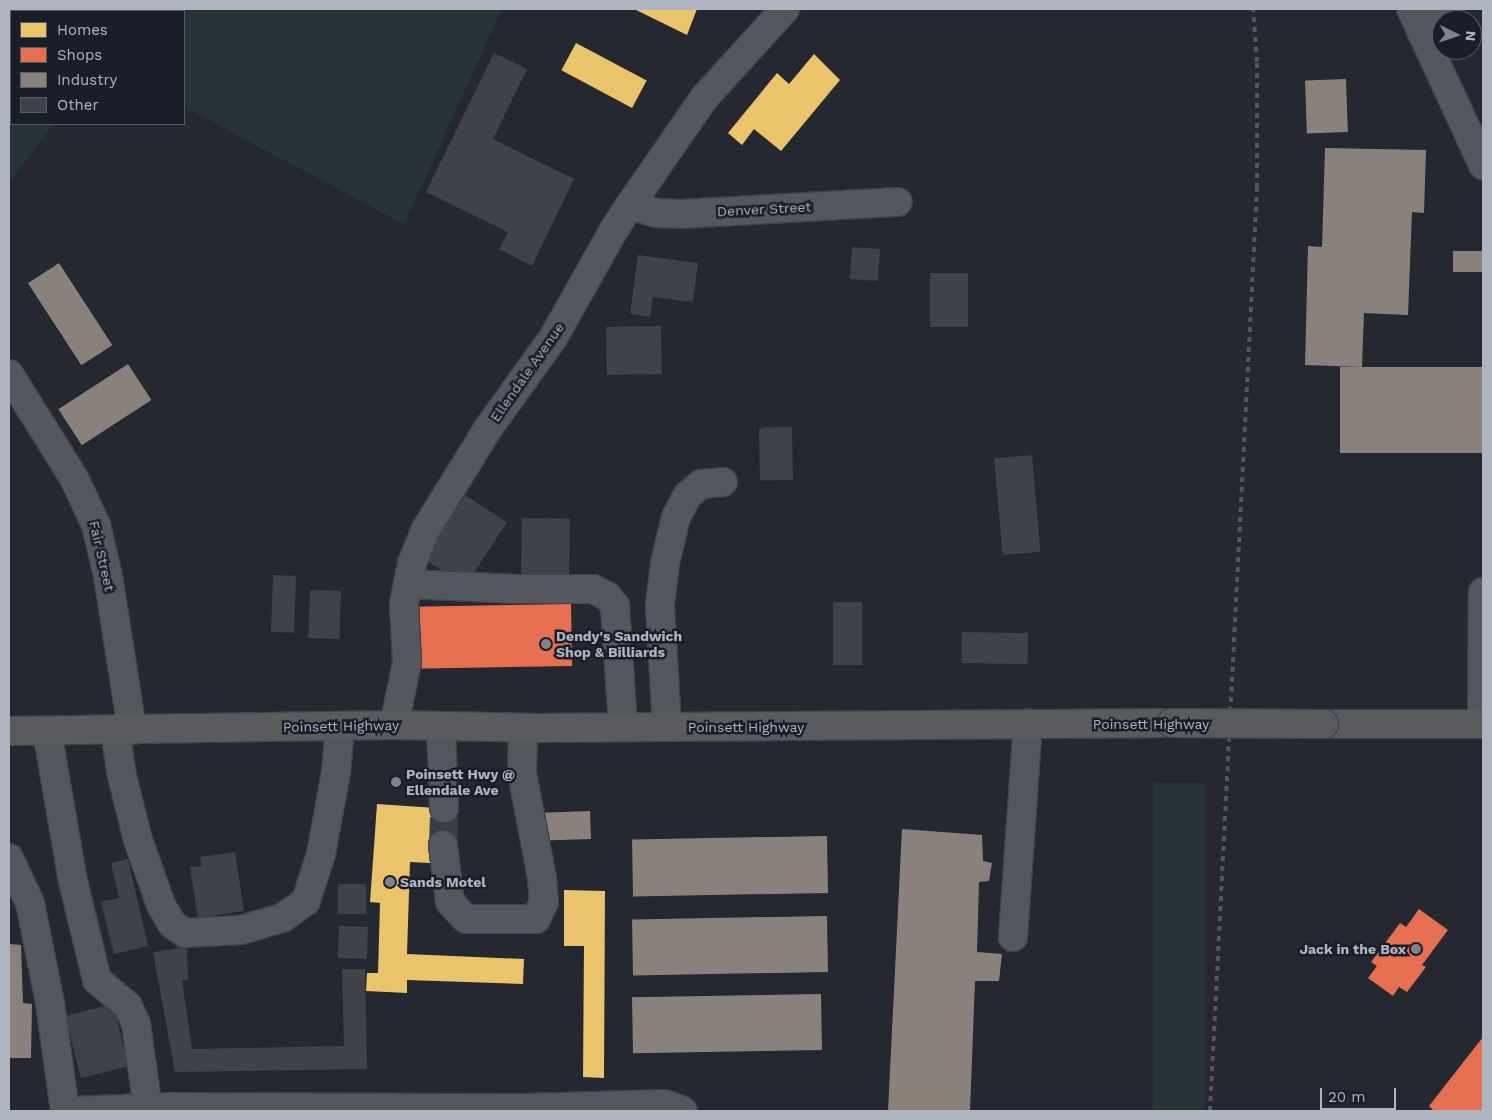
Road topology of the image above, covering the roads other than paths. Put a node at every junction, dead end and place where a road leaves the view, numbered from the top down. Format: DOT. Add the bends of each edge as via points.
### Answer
graph roads {
  1 [pos="785,9"];
  2 [pos="1411,9"];
  3 [pos="1447,9"];
  4 [pos="1422,33"];
  5 [pos="1483,165"];
  6 [pos="898,202"];
  7 [pos="630,205"];
  8 [pos="9,374"];
  9 [pos="723,482"];
  10 [pos="408,584"];
  11 [pos="1483,592"];
  12 [pos="1483,645"];
  13 [pos="1028,724"];
  14 [pos="394,725"];
  15 [pos="340,726"];
  16 [pos="440,726"];
  17 [pos="623,727"];
  18 [pos="667,727"];
  19 [pos="523,728"];
  20 [pos="1483,729"];
  21 [pos="123,730"];
  22 [pos="9,731"];
  23 [pos="47,731"];
  24 [pos="444,808"];
  25 [pos="443,845"];
  26 [pos="9,858"];
  27 [pos="1013,937"];
  28 [pos="148,1108"];
  29 [pos="65,1111"];
  30 [pos="74,1111"];
  31 [pos="683,1111"];
  1 -- 7 [label="street, Ellendale Avenue" via="704,98"];
  2 -- 4 [label="street"];
  3 -- 4 [label="street"];
  4 -- 5 [label="street"];
  6 -- 7 [label="street, Denver Street" via="681,214"];
  7 -- 10 [label="street, Ellendale Avenue" via="553,338 489,427 426,530 412,563"];
  8 -- 21 [label="street, Fair Street" via="74,478 96,525 108,576"];
  9 -- 18 [label="street" via="701,484 686,496 676,517 665,563 660,604"];
  10 -- 14 [label="street, Ellendale Avenue" via="404,603 407,663"];
  10 -- 17 [label="street" via="593,589 607,596 615,606"];
  11 -- 12 [label="street"];
  12 -- 20 [label="street"];
  13 -- 18 [label="highway, Poinsett Highway"];
  13 -- 20 [label="highway, Poinsett Highway, bridge" via="1445,724"];
  13 -- 27 [label="street"];
  14 -- 15 [label="highway, Poinsett Highway"];
  14 -- 16 [label="highway, Poinsett Highway"];
  15 -- 21 [label="highway, Poinsett Highway"];
  15 -- 21 [label="street, Fair Street" via="336,772 321,854 306,901 282,918 241,930 185,933 172,924 161,904 138,840 122,776"];
  16 -- 19 [label="highway, Poinsett Highway"];
  16 -- 24 [label="street"];
  17 -- 18 [label="highway, Poinsett Highway"];
  17 -- 19 [label="highway, Poinsett Highway"];
  19 -- 25 [label="street" via="522,773 544,902 536,919 466,919 450,902"];
  21 -- 23 [label="highway, Poinsett Highway"];
  22 -- 23 [label="highway, Poinsett Highway"];
  23 -- 28 [label="street" via="75,889 97,980 128,1006 136,1024"];
  26 -- 29 [label="street" via="30,903 50,1003"];
  28 -- 30 [label="street"];
  28 -- 31 [label="street" via="526,1108 665,1104"];
}
